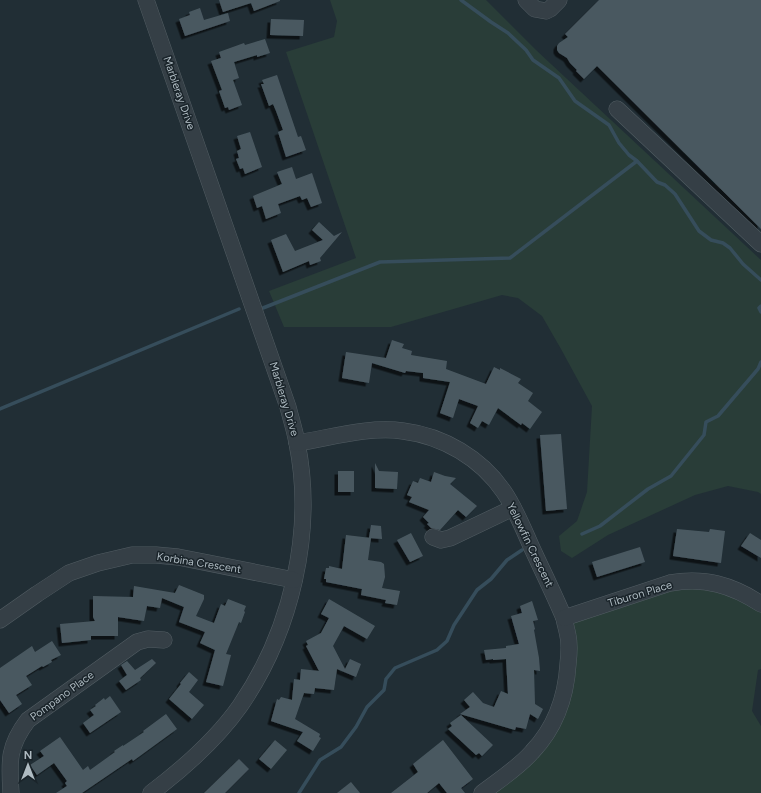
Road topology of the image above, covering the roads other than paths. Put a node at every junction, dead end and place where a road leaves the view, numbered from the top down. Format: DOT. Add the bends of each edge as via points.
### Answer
graph roads {
  1 [pos="146,0"];
  2 [pos="526,0"];
  3 [pos="559,0"];
  4 [pos="617,109"];
  5 [pos="761,244"];
  6 [pos="297,444"];
  7 [pos="513,508"];
  8 [pos="432,537"];
  9 [pos="294,580"];
  10 [pos="761,604"];
  11 [pos="564,618"];
  12 [pos="0,620"];
  13 [pos="164,640"];
  14 [pos="11,793"];
  15 [pos="151,793"];
  16 [pos="482,793"];
  1 -- 6 [label="street, Marbleray Drive" via="279,380"];
  2 -- 3 [label="street" via="535,9 546,11"];
  4 -- 5 [label="street"];
  6 -- 7 [label="street, Yellowfin Crescent" via="364,431 384,430 403,430 446,442 488,472"];
  6 -- 9 [label="street, Marbleray Drive" via="302,513 300,552"];
  7 -- 8 [label="street" via="450,538 441,540"];
  7 -- 11 [label="street, Yellowfin Crescent"];
  9 -- 12 [label="street, Korbina Crescent" via="178,557 132,555 69,573"];
  9 -- 15 [label="street, Marbleray Drive" via="272,648 261,672 239,707 192,760"];
  10 -- 11 [label="street, Tiburon Place" via="720,584 684,581 670,583"];
  11 -- 16 [label="street, Yellowfin Crescent" via="569,651 566,686 553,723 532,753"];
  13 -- 14 [label="street, Pompano Place" via="148,639 137,642 28,720 12,748"];
}
